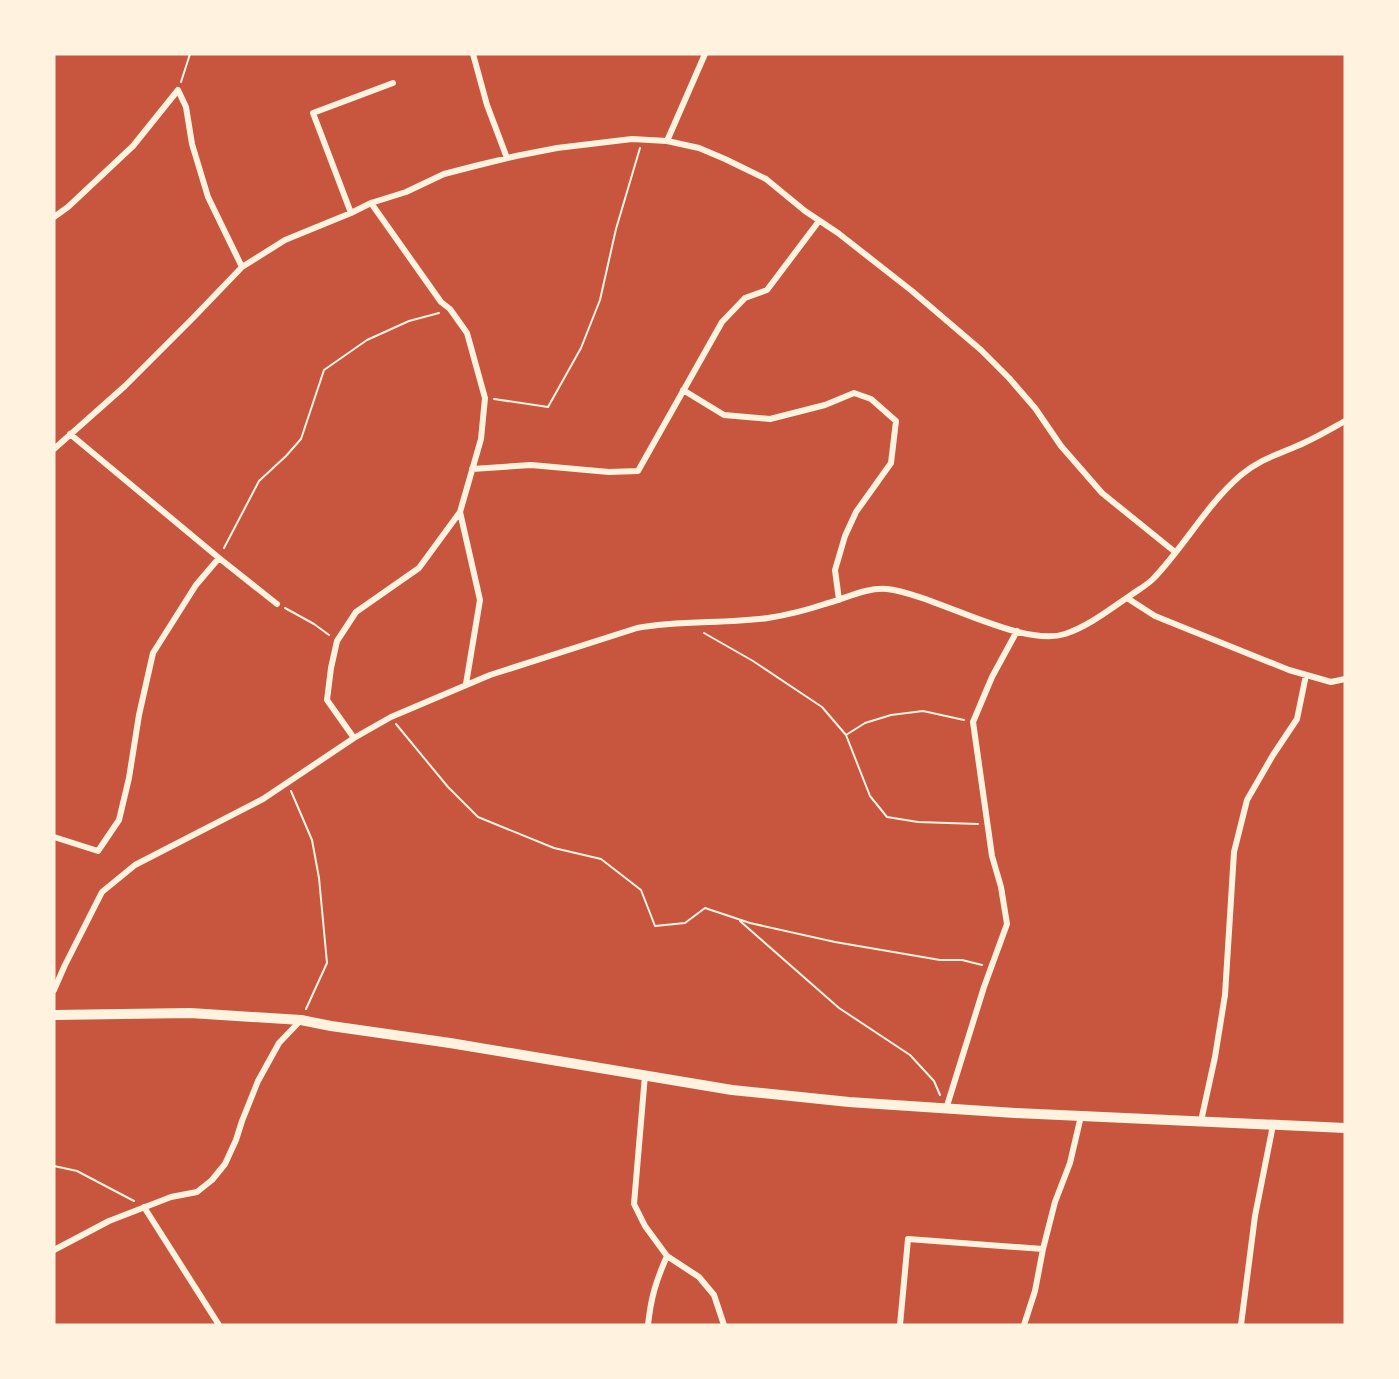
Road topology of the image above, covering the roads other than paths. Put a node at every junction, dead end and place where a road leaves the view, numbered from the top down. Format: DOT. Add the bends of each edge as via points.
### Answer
graph roads {
  1 [pos="473,54"];
  2 [pos="705,54"];
  3 [pos="393,83"];
  4 [pos="668,141"];
  5 [pos="507,158"];
  6 [pos="371,203"];
  7 [pos="351,213"];
  8 [pos="54,217"];
  9 [pos="819,220"];
  10 [pos="242,267"];
  11 [pos="683,390"];
  12 [pos="1345,421"];
  13 [pos="70,435"];
  14 [pos="54,449"];
  15 [pos="472,468"];
  16 [pos="460,512"];
  17 [pos="1175,552"];
  18 [pos="219,558"];
  19 [pos="1127,598"];
  20 [pos="839,600"];
  21 [pos="277,604"];
  22 [pos="1017,631"];
  23 [pos="1306,675"];
  24 [pos="1345,679"];
  25 [pos="466,684"];
  26 [pos="354,738"];
  27 [pos="54,837"];
  28 [pos="54,990"];
  29 [pos="54,1015"];
  30 [pos="301,1020"];
  31 [pos="645,1075"];
  32 [pos="946,1109"];
  33 [pos="1081,1116"];
  34 [pos="1201,1121"];
  35 [pos="1273,1125"];
  36 [pos="1345,1128"];
  37 [pos="144,1207"];
  38 [pos="1043,1249"];
  39 [pos="54,1251"];
  40 [pos="667,1256"];
  41 [pos="219,1325"];
  42 [pos="648,1325"];
  43 [pos="724,1325"];
  44 [pos="900,1325"];
  45 [pos="1024,1325"];
  46 [pos="1241,1325"];
  1 -- 5 [label="street"];
  2 -- 4 [label="street"];
  3 -- 7 [label="street" via="313,113"];
  4 -- 5 [label="street" via="632,139"];
  4 -- 9 [label="street" via="699,148 766,179"];
  5 -- 6 [label="street" via="444,174"];
  6 -- 7 [label="street"];
  6 -- 15 [label="street" via="467,333 485,398 481,439"];
  7 -- 10 [label="street" via="285,240"];
  8 -- 10 [label="street" via="133,146 178,90 186,107 208,197"];
  9 -- 11 [label="street" via="767,290 745,298 722,322"];
  9 -- 17 [label="street" via="981,350 1035,408 1061,446 1102,493"];
  10 -- 13 [label="street" via="125,386"];
  11 -- 15 [label="street" via="638,471 531,465"];
  11 -- 20 [label="street" via="724,415 770,419 854,393 871,399 897,421 891,463 855,512 845,536 835,570"];
  12 -- 17 [label="street" via="1261,460 1242,474"];
  13 -- 14 [label="street"];
  13 -- 18 [label="street"];
  15 -- 16 [label="street"];
  16 -- 25 [label="street" via="480,600"];
  16 -- 26 [label="street" via="419,568 356,612 338,641 327,700"];
  17 -- 19 [label="street" via="1152,580"];
  18 -- 21 [label="street"];
  18 -- 27 [label="street" via="196,585 153,652 119,820 98,851"];
  19 -- 22 [label="street" via="1078,629 1055,637"];
  19 -- 23 [label="street" via="1155,616"];
  20 -- 22 [label="street" via="886,589"];
  20 -- 25 [label="street" via="769,618 637,628"];
  22 -- 32 [label="street" via="973,722 992,856 1007,924"];
  23 -- 24 [label="street" via="1331,682"];
  23 -- 34 [label="street" via="1297,719 1247,800 1234,852 1225,995"];
  25 -- 26 [label="street"];
  26 -- 28 [label="street" via="262,799 135,866 116,880 102,892"];
  29 -- 30 [label="main road" via="190,1013"];
  30 -- 31 [label="main road"];
  30 -- 37 [label="street" via="279,1043 258,1081 225,1164 212,1180 197,1192"];
  31 -- 32 [label="main road" via="732,1090"];
  31 -- 40 [label="street" via="634,1204"];
  32 -- 33 [label="main road"];
  33 -- 34 [label="main road"];
  33 -- 38 [label="street"];
  34 -- 35 [label="main road"];
  35 -- 36 [label="main road"];
  35 -- 46 [label="street" via="1255,1216"];
  37 -- 39 [label="street"];
  37 -- 41 [label="street"];
  38 -- 44 [label="street" via="908,1239"];
  38 -- 45 [label="street"];
  40 -- 42 [label="street" via="656,1282"];
  40 -- 43 [label="street" via="699,1277 714,1295"];
}
